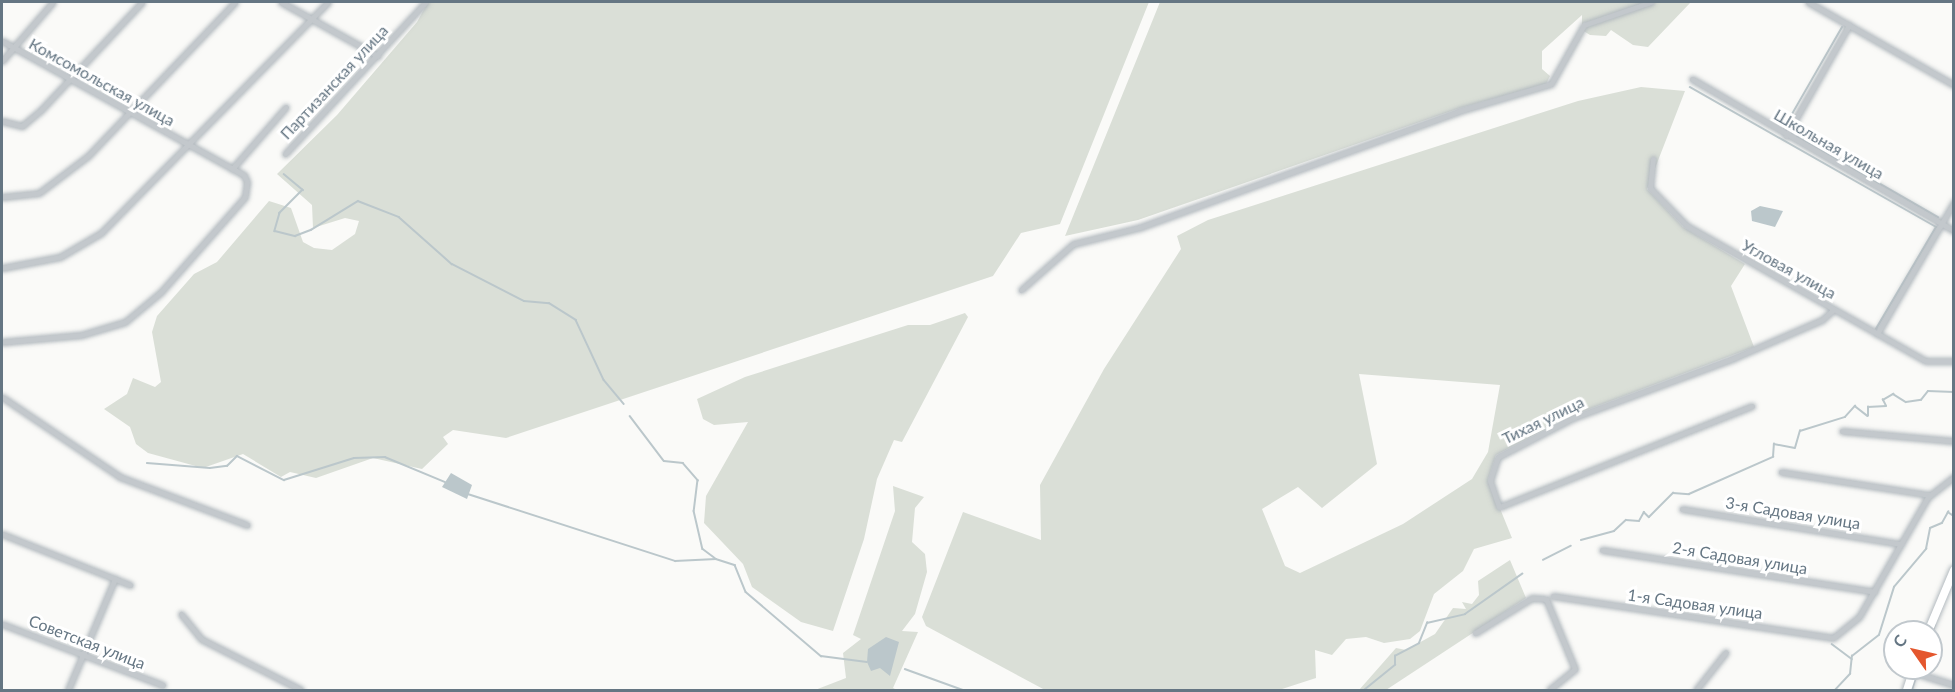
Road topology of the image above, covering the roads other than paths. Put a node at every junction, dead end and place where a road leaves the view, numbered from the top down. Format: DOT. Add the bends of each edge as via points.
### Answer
graph roads {
  1 [pos="53,2"];
  2 [pos="142,2"];
  3 [pos="235,2"];
  4 [pos="281,2"];
  5 [pos="328,2"];
  6 [pos="426,2"];
  7 [pos="1651,2"];
  8 [pos="1808,2"];
  9 [pos="312,19"];
  10 [pos="1849,25"];
  11 [pos="2,40"];
  12 [pos="10,46"];
  13 [pos="378,56"];
  14 [pos="2,61"];
  15 [pos="68,77"];
  16 [pos="1692,79"];
  17 [pos="1953,85"];
  18 [pos="286,107"];
  19 [pos="130,114"];
  20 [pos="2,121"];
  21 [pos="1786,136"];
  22 [pos="189,146"];
  23 [pos="285,154"];
  24 [pos="1653,159"];
  25 [pos="232,169"];
  26 [pos="2,198"];
  27 [pos="1953,202"];
  28 [pos="1941,224"];
  29 [pos="1953,231"];
  30 [pos="2,268"];
  31 [pos="1021,290"];
  32 [pos="1833,310"];
  33 [pos="1877,334"];
  34 [pos="2,342"];
  35 [pos="1953,361"];
  36 [pos="2,397"];
  37 [pos="1752,406"];
  38 [pos="1842,431"];
  39 [pos="1953,441"];
  40 [pos="1781,472"];
  41 [pos="1953,477"];
  42 [pos="1929,495"];
  43 [pos="1682,509"];
  44 [pos="247,525"];
  45 [pos="2,534"];
  46 [pos="1900,544"];
  47 [pos="1602,550"];
  48 [pos="1953,570"];
  49 [pos="115,579"];
  50 [pos="130,585"];
  51 [pos="1875,592"];
  52 [pos="1553,596"];
  53 [pos="181,614"];
  54 [pos="1933,620"];
  55 [pos="2,624"];
  56 [pos="1475,633"];
  57 [pos="1726,652"];
  58 [pos="84,654"];
  59 [pos="163,685"];
  60 [pos="68,690"];
  61 [pos="301,690"];
  62 [pos="1550,690"];
  63 [pos="1696,690"];
  1 -- 12 [label="street"];
  2 -- 15 [label="street"];
  3 -- 19 [label="street"];
  4 -- 9 [label="street"];
  5 -- 9 [label="street"];
  6 -- 13 [label="street, Партизанская улица"];
  7 -- 31 [label="street" via="1584,25 1551,84 1459,111 1141,227 1073,244"];
  8 -- 10 [label="street"];
  9 -- 13 [label="street"];
  9 -- 22 [label="street"];
  10 -- 17 [label="street"];
  10 -- 21 [label="street"];
  11 -- 12 [label="street, Комсомольская улица"];
  12 -- 14 [label="street"];
  12 -- 15 [label="street, Комсомольская улица"];
  13 -- 23 [label="street, Партизанская улица"];
  15 -- 19 [label="street, Комсомольская улица"];
  15 -- 20 [label="street" via="22,126"];
  16 -- 21 [label="street, Школьная улица"];
  18 -- 25 [label="street"];
  19 -- 22 [label="street, Комсомольская улица"];
  19 -- 26 [label="street" via="88,156 39,193"];
  21 -- 28 [label="street, Школьная улица"];
  22 -- 25 [label="street"];
  22 -- 30 [label="street" via="101,233 60,257"];
  24 -- 32 [label="street, Угловая улица" via="1650,188 1687,226"];
  25 -- 34 [label="street" via="247,178 245,197 161,292 125,322 81,335"];
  27 -- 28 [label="street"];
  28 -- 29 [label="street, Школьная улица"];
  28 -- 33 [label="street"];
  32 -- 33 [label="street, Угловая улица"];
  32 -- 37 [label="street, Тихая улица" via="1822,320 1734,358 1573,418 1498,457 1490,481 1499,507"];
  33 -- 35 [label="street, Угловая улица" via="1926,361"];
  36 -- 44 [label="street" via="120,477"];
  38 -- 39 [label="street"];
  40 -- 42 [label="street"];
  41 -- 42 [label="street"];
  42 -- 46 [label="street"];
  43 -- 46 [label="street, 3-я Садовая улица"];
  45 -- 49 [label="street"];
  46 -- 51 [label="street"];
  47 -- 51 [label="street, 2-я Садовая улица"];
  48 -- 54 [label="street"];
  49 -- 50 [label="street"];
  49 -- 58 [label="street"];
  51 -- 52 [label="street, 1-я Садовая улица" via="1854,624 1833,638"];
  53 -- 61 [label="street" via="201,639"];
  55 -- 58 [label="street, Советская улица"];
  56 -- 62 [label="street" via="1532,598 1546,599 1575,669"];
  57 -- 63 [label="street"];
  58 -- 59 [label="street, Советская улица"];
  58 -- 60 [label="street"];
}
